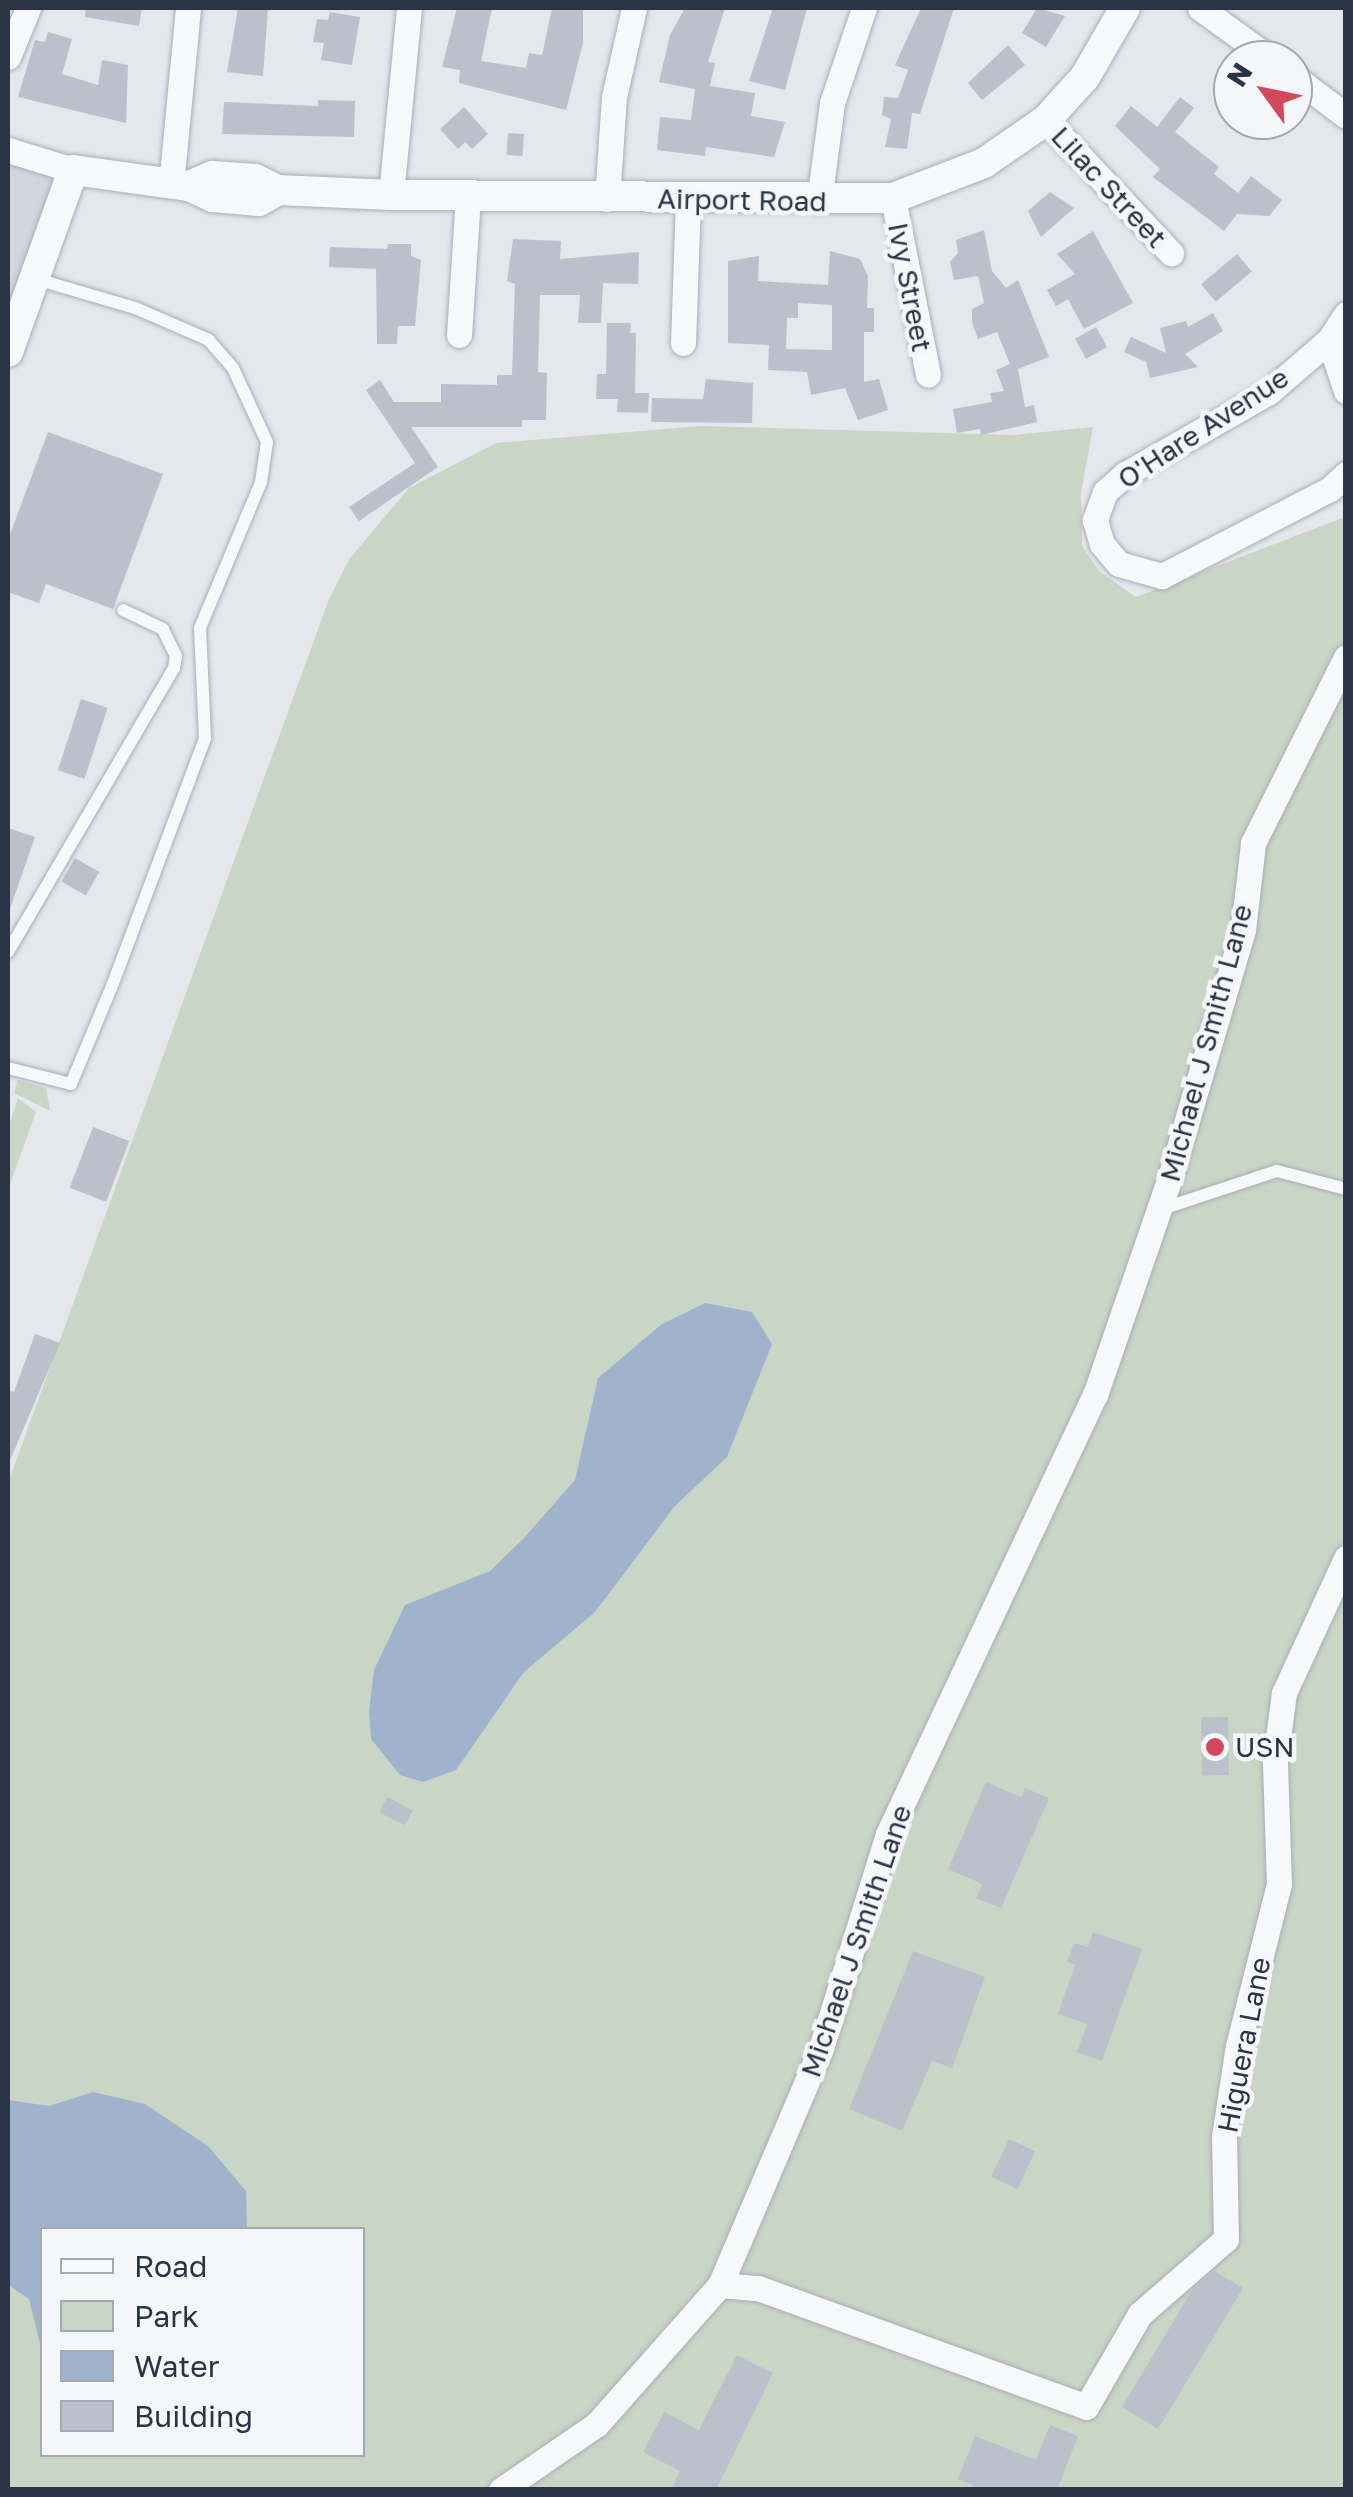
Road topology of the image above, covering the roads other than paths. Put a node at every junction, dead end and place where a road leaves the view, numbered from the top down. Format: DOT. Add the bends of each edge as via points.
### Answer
graph roads {
  1 [pos="28,8"];
  2 [pos="188,8"];
  3 [pos="409,8"];
  4 [pos="634,8"];
  5 [pos="864,8"];
  6 [pos="1125,8"];
  7 [pos="1200,8"];
  8 [pos="1229,15"];
  9 [pos="1253,40"];
  10 [pos="8,58"];
  11 [pos="1313,91"];
  12 [pos="1346,116"];
  13 [pos="1046,120"];
  14 [pos="8,150"];
  15 [pos="73,170"];
  16 [pos="180,185"];
  17 [pos="391,195"];
  18 [pos="468,195"];
  19 [pos="607,198"];
  20 [pos="892,198"];
  21 [pos="688,201"];
  22 [pos="820,202"];
  23 [pos="1171,253"];
  24 [pos="34,278"];
  25 [pos="14,311"];
  26 [pos="1346,314"];
  27 [pos="460,336"];
  28 [pos="1329,340"];
  29 [pos="683,344"];
  30 [pos="8,352"];
  31 [pos="928,375"];
  32 [pos="1346,392"];
  33 [pos="1346,474"];
  34 [pos="123,610"];
  35 [pos="1346,657"];
  36 [pos="8,952"];
  37 [pos="8,1068"];
  38 [pos="1346,1189"];
  39 [pos="1159,1210"];
  40 [pos="1346,1558"];
  41 [pos="720,2285"];
  42 [pos="501,2490"];
  1 -- 10 [label="street"];
  2 -- 16 [label="street"];
  3 -- 17 [label="street"];
  4 -- 19 [label="street" via="614,97"];
  5 -- 22 [label="street" via="832,103"];
  6 -- 13 [label="street, Airport Road" via="1084,77"];
  7 -- 8 [label="street"];
  8 -- 9 [label="street"];
  11 -- 12 [label="street"];
  13 -- 20 [label="street, Airport Road" via="984,164"];
  13 -- 23 [label="street, Lilac Street"];
  14 -- 15 [label="street"];
  15 -- 16 [label="street, Airport Road"];
  15 -- 24 [label="street"];
  16 -- 17 [label="street, Airport Road" via="213,176 255,179 278,190"];
  17 -- 18 [label="street, Airport Road"];
  18 -- 19 [label="street, Airport Road"];
  18 -- 27 [label="street"];
  19 -- 21 [label="street, Airport Road"];
  20 -- 22 [label="street, Airport Road"];
  20 -- 31 [label="street, Ivy Street"];
  21 -- 22 [label="street, Airport Road"];
  21 -- 29 [label="street"];
  24 -- 25 [label="street"];
  24 -- 37 [label="lane" via="134,308 209,340 233,368 267,442 261,482 200,628 205,738 112,986 71,1084"];
  25 -- 30 [label="street"];
  26 -- 28 [label="street, O'Hare Avenue"];
  28 -- 32 [label="street"];
  28 -- 33 [label="street, O'Hare Avenue" via="1270,392 1125,474 1105,492 1095,520 1102,544 1119,564 1162,576"];
  34 -- 36 [label="lane" via="163,629 176,656 174,668"];
  35 -- 39 [label="street, Michael J Smith Lane" via="1253,843 1243,930"];
  38 -- 39 [label="lane, Michael J Smith Lane" via="1277,1171"];
  39 -- 41 [label="street, Michael J Smith Lane" via="1073,1452 888,1834 821,2048"];
  40 -- 41 [label="street, Higuera Lane" via="1284,1693 1275,1761 1280,1884 1238,2046 1224,2136 1226,2240 1140,2314 1086,2407 758,2288"];
  41 -- 42 [label="street, Michael J Smith Lane" via="597,2424"];
}
